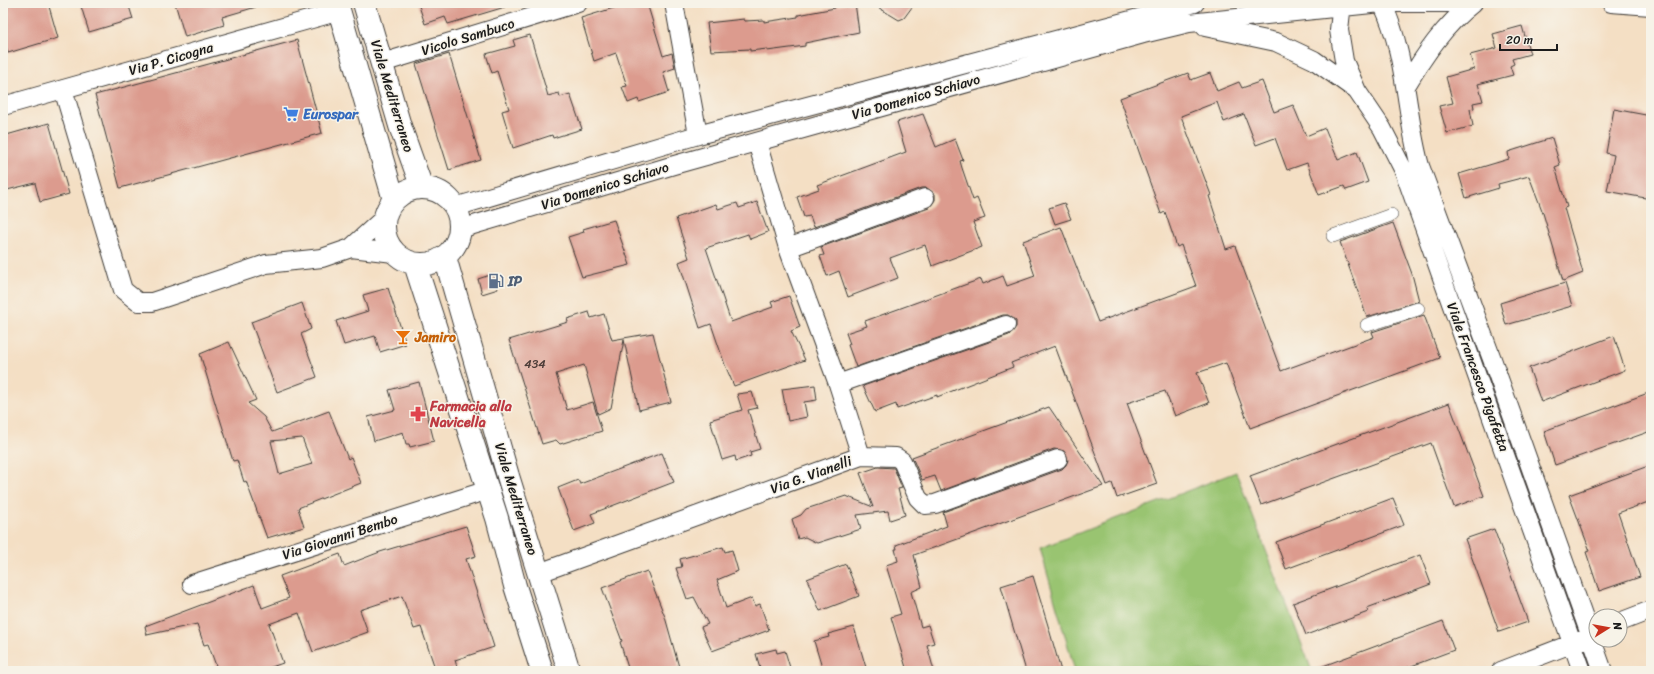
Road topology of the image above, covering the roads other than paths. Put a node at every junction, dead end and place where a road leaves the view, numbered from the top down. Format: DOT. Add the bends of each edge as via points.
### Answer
graph roads {
  1 [pos="364,3"];
  2 [pos="578,3"];
  3 [pos="674,3"];
  4 [pos="1195,3"];
  5 [pos="1381,3"];
  6 [pos="1386,3"];
  7 [pos="1450,3"];
  8 [pos="1473,3"];
  9 [pos="1611,3"];
  10 [pos="1342,5"];
  11 [pos="1651,6"];
  12 [pos="338,7"];
  13 [pos="1189,23"];
  14 [pos="382,63"];
  15 [pos="1406,86"];
  16 [pos="63,89"];
  17 [pos="1357,91"];
  18 [pos="3,106"];
  19 [pos="698,135"];
  20 [pos="757,142"];
  21 [pos="422,188"];
  22 [pos="925,198"];
  23 [pos="455,208"];
  24 [pos="389,209"];
  25 [pos="1390,215"];
  26 [pos="460,229"];
  27 [pos="1333,236"];
  28 [pos="351,248"];
  29 [pos="788,248"];
  30 [pos="394,253"];
  31 [pos="444,257"];
  32 [pos="415,264"];
  33 [pos="1418,309"];
  34 [pos="1006,325"];
  35 [pos="1367,326"];
  36 [pos="1492,359"];
  37 [pos="1474,366"];
  38 [pos="838,384"];
  39 [pos="861,456"];
  40 [pos="1058,459"];
  41 [pos="488,490"];
  42 [pos="539,573"];
  43 [pos="192,584"];
  44 [pos="1651,610"];
  45 [pos="1628,619"];
  46 [pos="1588,621"];
  47 [pos="1588,637"];
  48 [pos="1572,643"];
  49 [pos="1597,648"];
  50 [pos="542,671"];
  51 [pos="569,671"];
  52 [pos="1500,671"];
  53 [pos="1582,671"];
  54 [pos="1603,671"];
  1 -- 14 [label="street, Viale Mediterraneo"];
  2 -- 14 [label="street, Vicolo Sambuco"];
  3 -- 19 [label="street"];
  4 -- 19 [label="street, Via Domenico Schiavo"];
  5 -- 10 [label="street, Via Domenico Schiavo"];
  5 -- 15 [label="street, Viale Francesco Pigafetta" via="1401,54"];
  6 -- 7 [label="street"];
  8 -- 15 [label="street" via="1454,18 1424,55"];
  9 -- 11 [label="street"];
  10 -- 13 [label="street, Via Domenico Schiavo"];
  10 -- 17 [label="street, Viale Francesco Pigafetta" via="1339,30 1344,61"];
  12 -- 16 [label="street, Via P. Cicogna"];
  12 -- 24 [label="street, Viale Mediterraneo"];
  13 -- 17 [label="street, Viale Francesco Pigafetta" via="1276,42 1314,60"];
  13 -- 20 [label="street, Via Domenico Schiavo"];
  14 -- 21 [label="street, Viale Mediterraneo"];
  15 -- 36 [label="street, Viale Francesco Pigafetta" via="1412,138 1420,166"];
  16 -- 18 [label="street, Via P. Cicogna"];
  16 -- 28 [label="street" via="123,290 138,302 152,302 266,264 322,258"];
  17 -- 37 [label="street, Viale Francesco Pigafetta" via="1382,128 1404,171"];
  19 -- 23 [label="street, Via Domenico Schiavo"];
  20 -- 26 [label="street, Via Domenico Schiavo"];
  20 -- 29 [label="street, Via G. Vianelli"];
  21 -- 23 [label="street" via="441,193"];
  21 -- 24 [label="street" via="402,193"];
  22 -- 29 [label="street"];
  23 -- 26 [label="street"];
  24 -- 28 [label="street"];
  24 -- 30 [label="street" via="385,235"];
  25 -- 27 [label="street"];
  26 -- 31 [label="street" via="458,240"];
  28 -- 30 [label="street"];
  29 -- 38 [label="street, Via G. Vianelli"];
  30 -- 32 [label="street"];
  31 -- 32 [label="street" via="436,262"];
  31 -- 42 [label="street, Viale Mediterraneo"];
  32 -- 41 [label="street, Viale Mediterraneo"];
  33 -- 35 [label="street"];
  34 -- 38 [label="street"];
  36 -- 37 [label="street"];
  36 -- 46 [label="street, Viale Francesco Pigafetta"];
  37 -- 48 [label="street, Viale Francesco Pigafetta"];
  38 -- 39 [label="street, Via G. Vianelli"];
  39 -- 40 [label="street" via="896,457 902,461 918,498 925,505 935,504"];
  39 -- 42 [label="street, Via G. Vianelli"];
  41 -- 43 [label="street, Via Giovanni Bembo"];
  41 -- 50 [label="street, Viale Mediterraneo" via="514,586"];
  42 -- 51 [label="street, Viale Mediterraneo"];
  44 -- 45 [label="street"];
  47 -- 48 [label="street"];
  48 -- 52 [label="street"];
  48 -- 53 [label="street, Viale Francesco Pigafetta"];
  49 -- 54 [label="street, Viale Francesco Pigafetta"];
}
